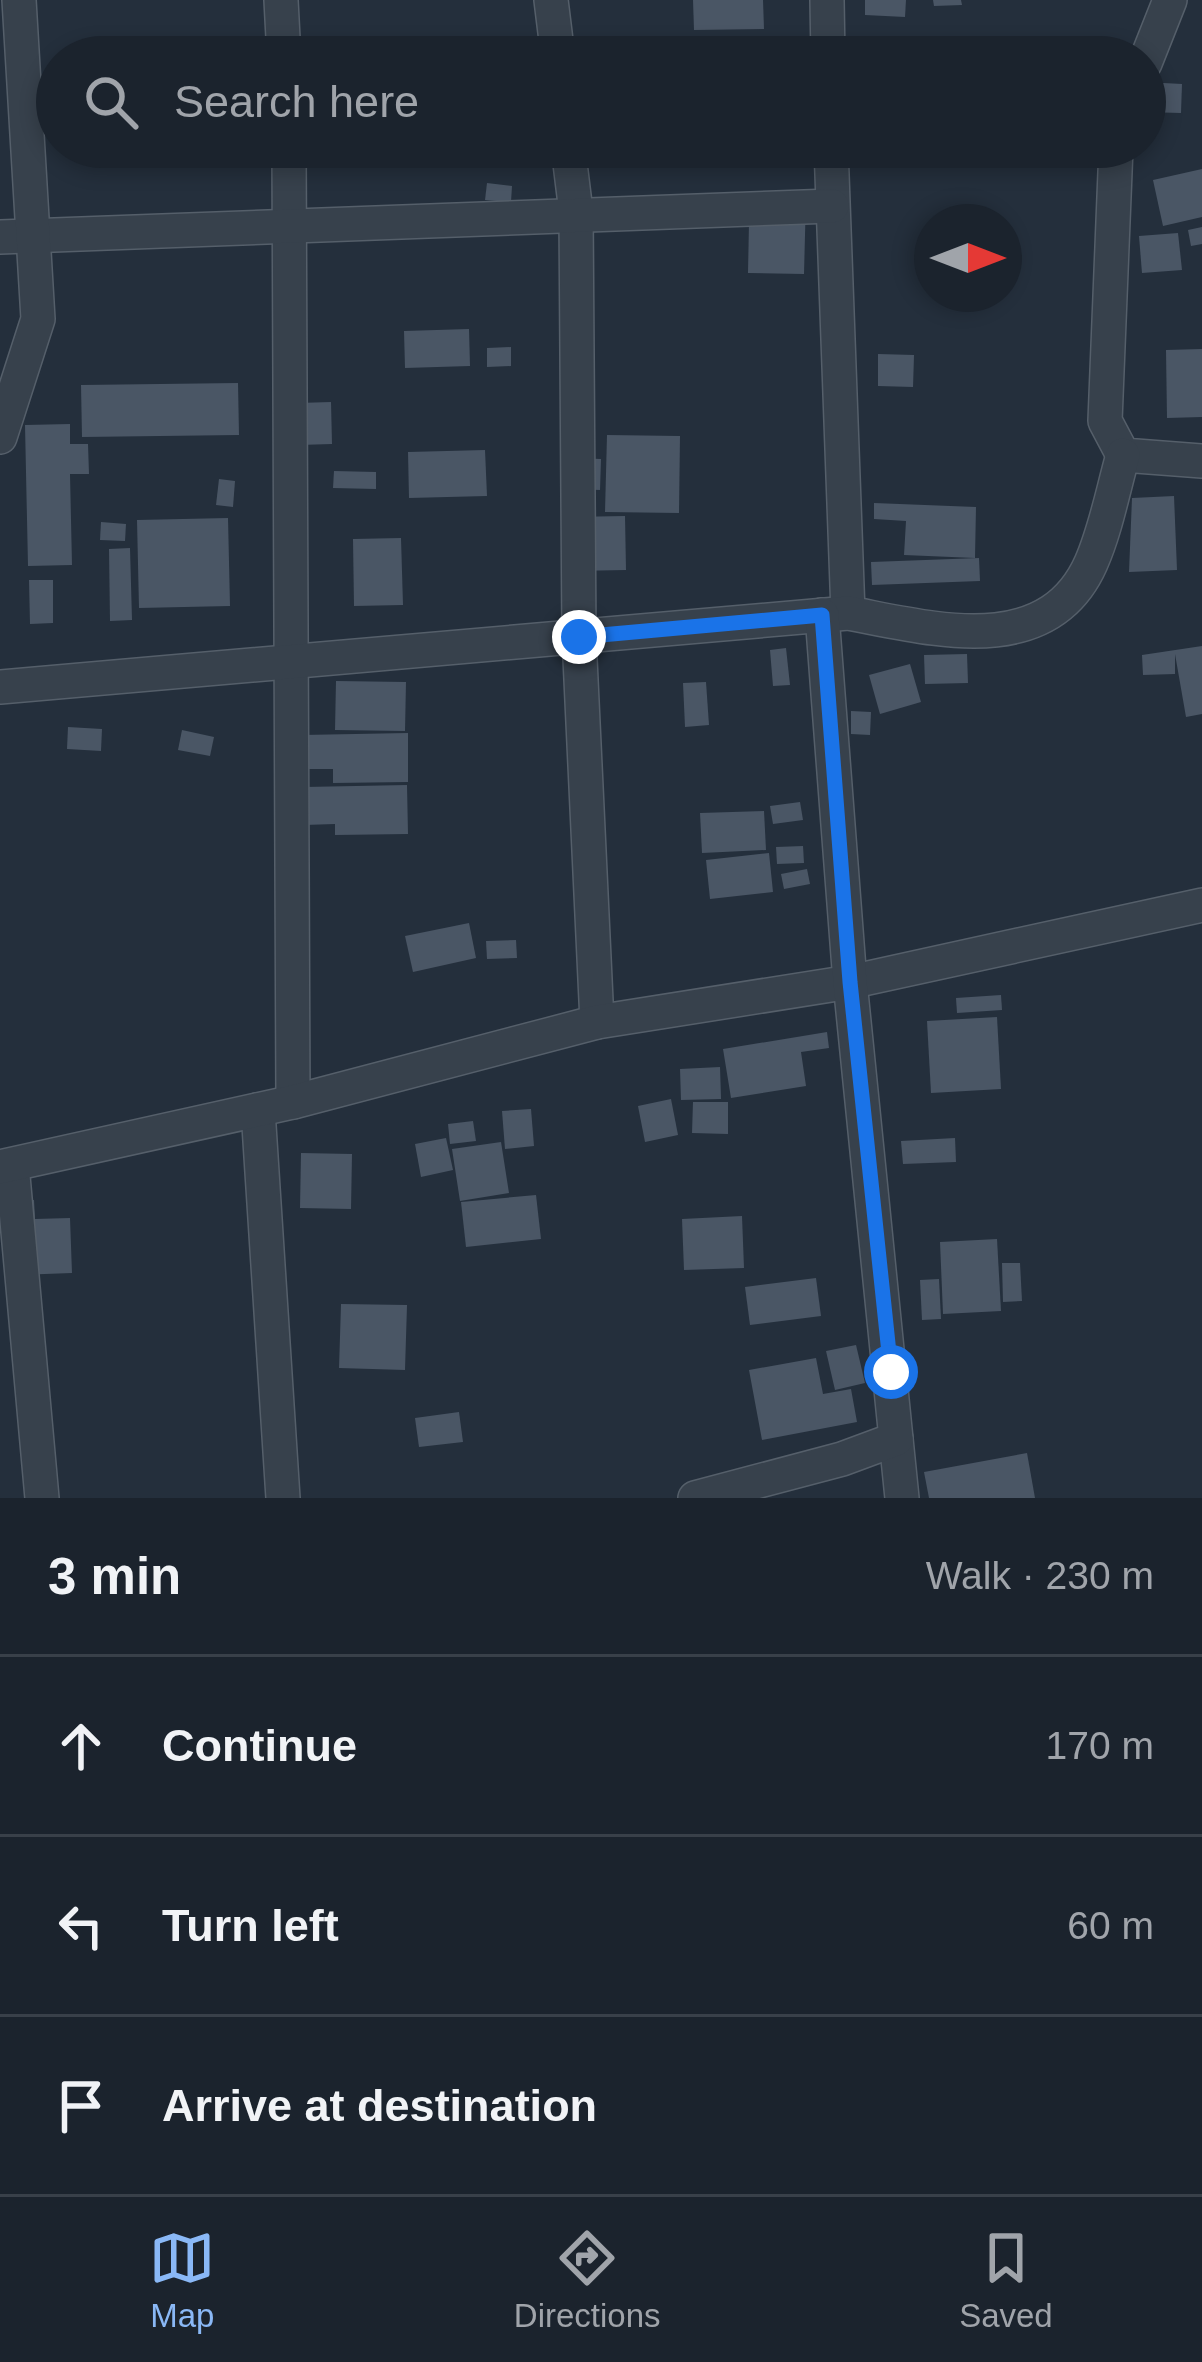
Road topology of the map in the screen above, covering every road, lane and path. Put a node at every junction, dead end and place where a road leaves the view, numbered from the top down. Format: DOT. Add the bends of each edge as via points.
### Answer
graph roads {
  1 [pos="19,0"];
  2 [pos="281,0"];
  3 [pos="551,0"];
  4 [pos="827,0"];
  5 [pos="1170,0"];
  6 [pos="283,36"];
  7 [pos="555,36"];
  8 [pos="828,36"];
  9 [pos="1155,36"];
  10 [pos="290,168"];
  11 [pos="571,168"];
  12 [pos="831,168"];
  13 [pos="1115,168"];
  14 [pos="832,206"];
  15 [pos="576,212"];
  16 [pos="293,224"];
  17 [pos="36,235"];
  18 [pos="0,237"];
  19 [pos="0,436"];
  20 [pos="1123,454"];
  21 [pos="1202,461"];
  22 [pos="835,614"];
  23 [pos="579,637"];
  24 [pos="291,660"];
  25 [pos="0,687"];
  26 [pos="1202,905"];
  27 [pos="850,982"];
  28 [pos="597,1022"];
  29 [pos="293,1102"];
  30 [pos="258,1110"];
  31 [pos="6,1166"];
  32 [pos="896,1439"];
  33 [pos="42,1498"];
  34 [pos="283,1498"];
  35 [pos="694,1498"];
  36 [pos="902,1498"];
  1 -- 17 [label="street"];
  2 -- 6 [label="street"];
  3 -- 7 [label="street"];
  4 -- 8 [label="street"];
  5 -- 9 [label="street"];
  10 -- 16 [label="street"];
  11 -- 15 [label="street"];
  12 -- 14 [label="street"];
  13 -- 20 [label="street" via="1106,421"];
  14 -- 15 [label="street"];
  14 -- 22 [label="street"];
  15 -- 16 [label="street"];
  15 -- 23 [label="street"];
  16 -- 17 [label="street"];
  16 -- 24 [label="street"];
  17 -- 18 [label="street"];
  17 -- 19 [label="street" via="38,320"];
  20 -- 21 [label="street"];
  20 -- 22 [label="street" via="1090,566 1060,605 1014,631"];
  22 -- 23 [label="street"];
  22 -- 27 [label="street"];
  23 -- 24 [label="street"];
  23 -- 28 [label="street"];
  24 -- 25 [label="street"];
  24 -- 29 [label="street"];
  26 -- 27 [label="street"];
  27 -- 28 [label="street"];
  27 -- 32 [label="street"];
  28 -- 29 [label="street"];
  29 -- 30 [label="street"];
  30 -- 31 [label="street"];
  30 -- 34 [label="street"];
  31 -- 33 [label="street"];
  32 -- 35 [label="street"];
  32 -- 36 [label="street"];
}
